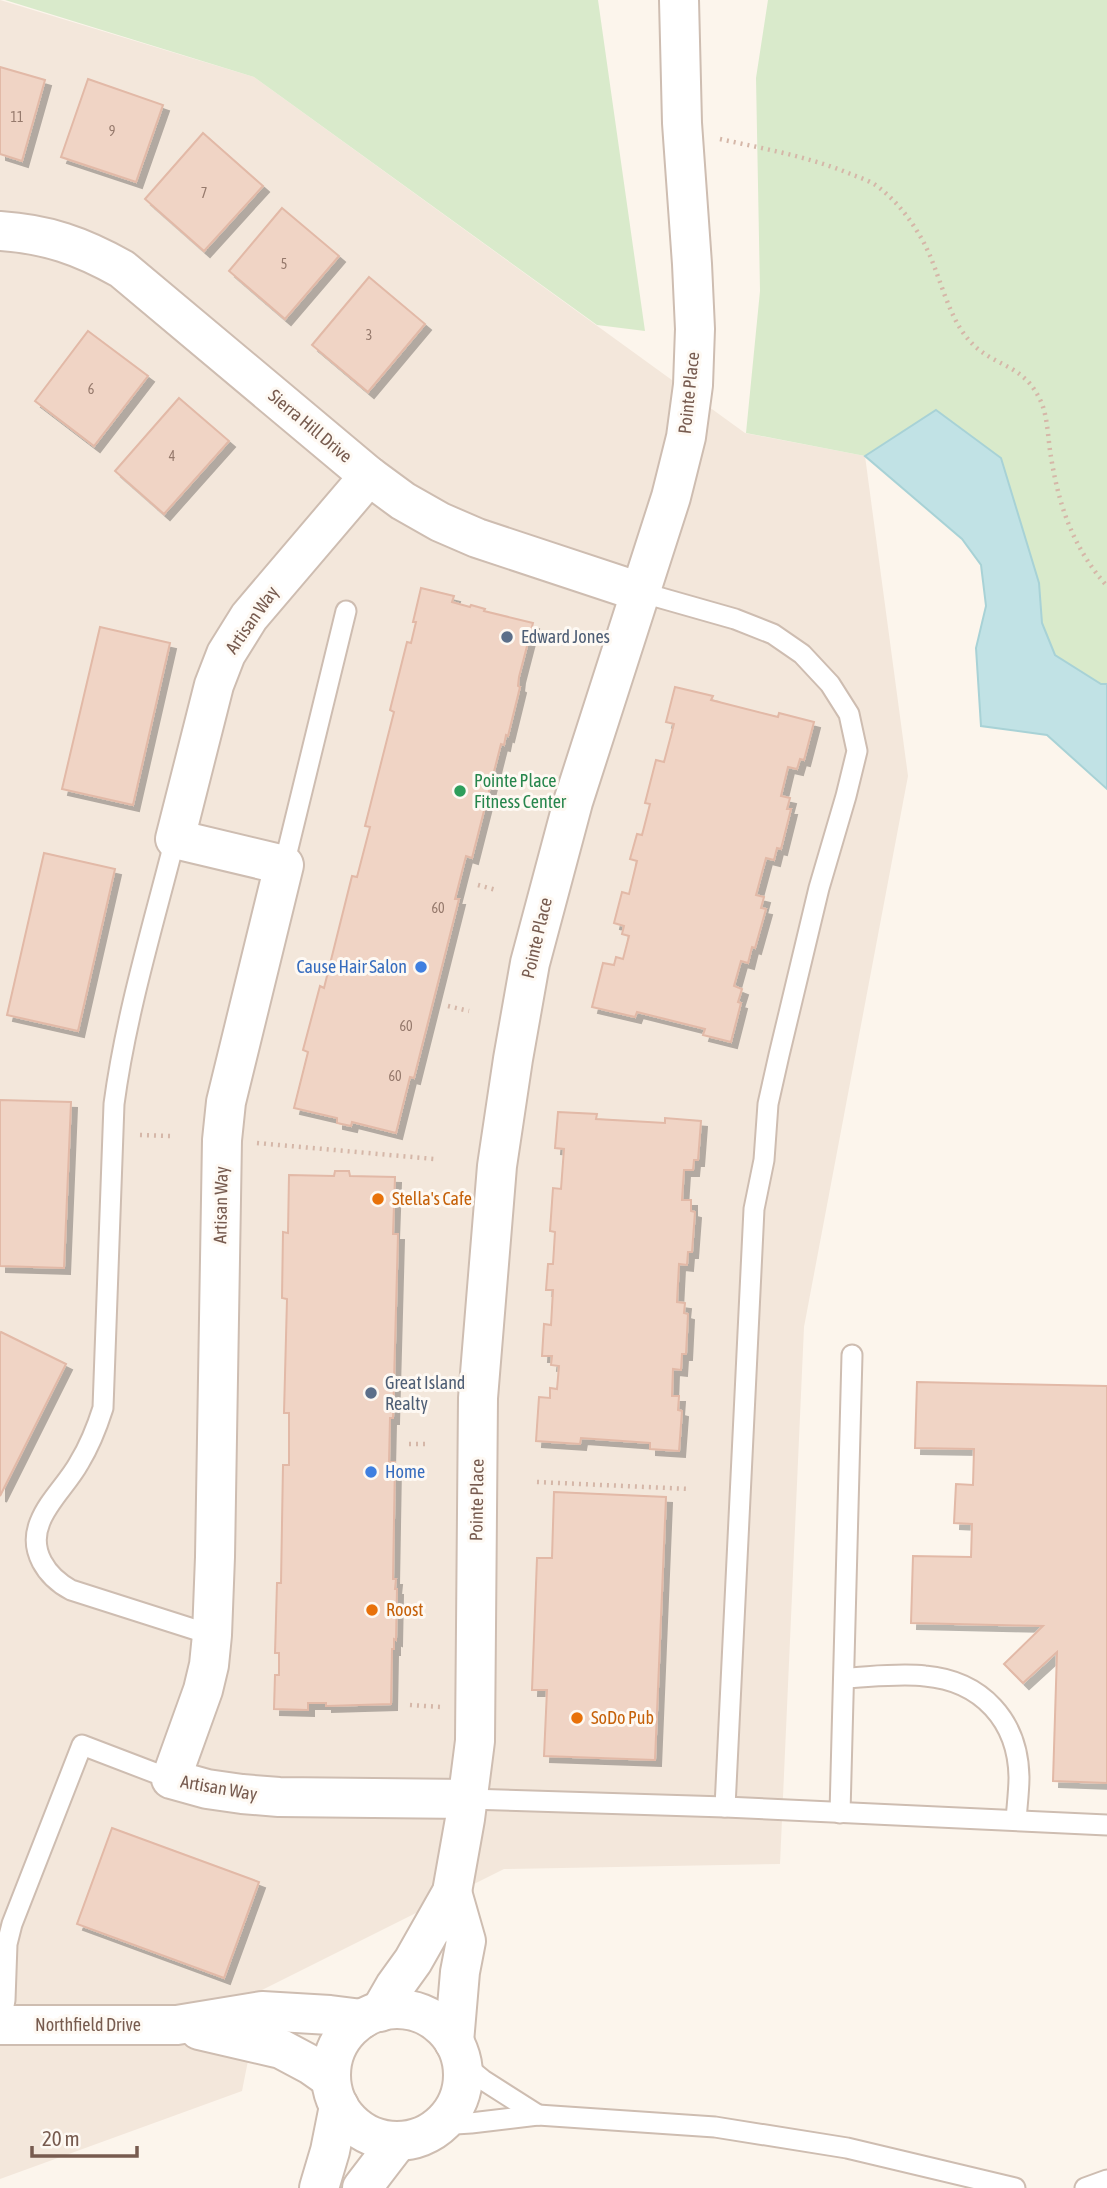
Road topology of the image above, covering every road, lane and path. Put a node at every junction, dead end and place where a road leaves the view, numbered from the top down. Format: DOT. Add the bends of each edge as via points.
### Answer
graph roads {
  1 [pos="679,0"];
  2 [pos="712,137"];
  3 [pos="0,231"];
  4 [pos="369,476"];
  5 [pos="1107,586"];
  6 [pos="640,592"];
  7 [pos="346,611"];
  8 [pos="175,839"];
  9 [pos="284,865"];
  10 [pos="478,886"];
  11 [pos="496,890"];
  12 [pos="448,1006"];
  13 [pos="469,1011"];
  14 [pos="159,1136"];
  15 [pos="170,1136"];
  16 [pos="248,1142"];
  17 [pos="434,1159"];
  18 [pos="852,1355"];
  19 [pos="409,1444"];
  20 [pos="428,1444"];
  21 [pos="537,1482"];
  22 [pos="690,1489"];
  23 [pos="212,1635"];
  24 [pos="844,1678"];
  25 [pos="410,1705"];
  26 [pos="442,1707"];
  27 [pos="171,1779"];
  28 [pos="468,1799"];
  29 [pos="725,1807"];
  30 [pos="841,1813"];
  31 [pos="1016,1821"];
  32 [pos="1107,1825"];
  33 [pos="452,1892"];
  34 [pos="371,2015"];
  35 [pos="177,2025"];
  36 [pos="0,2026"];
  37 [pos="458,2052"];
  38 [pos="335,2093"];
  39 [pos="538,2115"];
  40 [pos="440,2125"];
  41 [pos="398,2141"];
  42 [pos="1107,2180"];
  43 [pos="319,2188"];
  44 [pos="362,2188"];
  45 [pos="1015,2188"];
  46 [pos="1085,2188"];
  1 -- 6 [label="street, Pointe Place" via="695,329 693,385 671,496"];
  2 -- 5 [label="path" via="826,163 875,184 902,208 924,243 968,339 1029,381 1042,406 1067,524 1090,567"];
  3 -- 4 [label="street, Sierra Hill Drive" via="60,240 122,269"];
  4 -- 6 [label="street, Sierra Hill Drive" via="403,501 465,533"];
  4 -- 8 [label="street, Artisan Way" via="249,617 226,654"];
  6 -- 28 [label="street, Pointe Place" via="547,896 528,977 497,1166 478,1398 475,1741"];
  6 -- 29 [label="lane" via="735,619 774,634 802,654 849,713 857,751 779,1055 754,1209"];
  7 -- 9 [label="lane"];
  8 -- 9 [label="street"];
  8 -- 23 [label="lane" via="115,1093 103,1408 96,1433 40,1522 37,1536 42,1564 60,1584"];
  9 -- 23 [label="street, Artisan Way" via="235,1060 222,1140"];
  10 -- 11 [label="path"];
  12 -- 13 [label="path"];
  14 -- 15 [label="path"];
  16 -- 17 [label="path"];
  18 -- 24 [label="lane"];
  19 -- 20 [label="path"];
  21 -- 22 [label="path"];
  23 -- 27 [label="street, Artisan Way" via="204,1690"];
  24 -- 30 [label="lane"];
  24 -- 31 [label="lane" via="925,1676 949,1680 992,1705 1005,1721 1015,1746 1019,1776"];
  25 -- 26 [label="path"];
  27 -- 28 [label="street, Artisan Way" via="254,1795"];
  27 -- 36 [label="lane" via="82,1745 6,1944"];
  28 -- 29 [label="lane"];
  28 -- 33 [label="street, Pointe Place"];
  29 -- 30 [label="lane"];
  30 -- 31 [label="lane"];
  31 -- 32 [label="lane"];
  33 -- 34 [label="street, Pointe Place" via="413,1961"];
  33 -- 37 [label="street, Pointe Place" via="466,1941 460,1972"];
  34 -- 35 [label="street, Northfield Drive" via="262,2011"];
  34 -- 37 [label="street" via="397,2009 414,2011 444,2028"];
  34 -- 38 [label="street" via="348,2031 338,2045 332,2061"];
  35 -- 36 [label="street, Northfield Drive"];
  35 -- 38 [label="street, Northfield Drive" via="281,2049 311,2065"];
  37 -- 39 [label="lane" via="484,2080"];
  37 -- 40 [label="street" via="463,2080 460,2097"];
  38 -- 41 [label="street" via="349,2120 363,2132"];
  38 -- 43 [label="street" via="330,2151"];
  39 -- 40 [label="lane"];
  39 -- 45 [label="lane" via="715,2127 847,2148"];
  40 -- 41 [label="street" via="428,2134"];
  41 -- 44 [label="street"];
  42 -- 46 [label="lane"];
}
